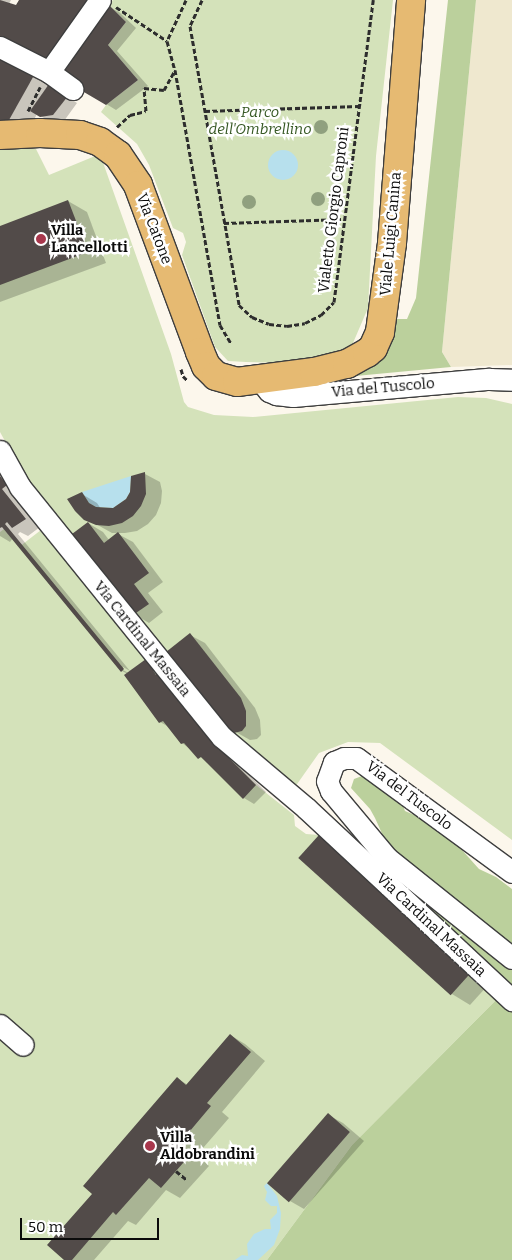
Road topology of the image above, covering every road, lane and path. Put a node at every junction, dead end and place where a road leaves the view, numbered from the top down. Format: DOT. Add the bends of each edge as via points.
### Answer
graph roads {
  1 [pos="186,0"];
  2 [pos="202,0"];
  3 [pos="373,0"];
  4 [pos="411,0"];
  5 [pos="105,1"];
  6 [pos="167,42"];
  7 [pos="0,47"];
  8 [pos="175,70"];
  9 [pos="47,76"];
  10 [pos="72,89"];
  11 [pos="359,106"];
  12 [pos="205,111"];
  13 [pos="24,118"];
  14 [pos="118,125"];
  15 [pos="0,136"];
  16 [pos="344,219"];
  17 [pos="224,223"];
  18 [pos="232,343"];
  19 [pos="260,380"];
  20 [pos="512,380"];
  21 [pos="0,451"];
  22 [pos="331,791"];
  23 [pos="306,808"];
  24 [pos="512,872"];
  25 [pos="512,958"];
  26 [pos="512,1000"];
  27 [pos="0,1025"];
  28 [pos="24,1045"];
  29 [pos="176,1171"];
  30 [pos="187,1180"];
  1 -- 6 [label="path"];
  2 -- 12 [label="path, Vialetto Giorgio Caproni" via="190,26"];
  3 -- 11 [label="path, Vialetto Giorgio Caproni"];
  4 -- 19 [label="main road, Viale Luigi Canina" via="390,261 377,340 363,357 347,364"];
  5 -- 6 [label="path"];
  5 -- 9 [label="street"];
  6 -- 8 [label="path"];
  7 -- 9 [label="street"];
  8 -- 14 [label="path" via="164,90 144,88 146,111 130,115"];
  8 -- 18 [label="path" via="220,325"];
  9 -- 10 [label="street"];
  9 -- 13 [label="path"];
  11 -- 12 [label="path"];
  11 -- 16 [label="path, Vialetto Giorgio Caproni"];
  12 -- 17 [label="path, Vialetto Giorgio Caproni"];
  15 -- 19 [label="main road, Via Catone" via="80,135 100,142 118,155 138,185 206,366 222,380"];
  16 -- 17 [label="path"];
  16 -- 17 [label="path, Vialetto Giorgio Caproni" via="334,302 321,315 305,323 287,326 269,324 252,317 239,305"];
  19 -- 20 [label="street, Via del Tuscolo" via="269,391 292,396 471,380"];
  21 -- 23 [label="street, Via Cardinal Massaia" via="20,488 222,737"];
  22 -- 23 [label="street"];
  22 -- 24 [label="street, Via del Tuscolo" via="327,781 334,762 356,758"];
  22 -- 25 [label="street" via="387,858"];
  23 -- 26 [label="street, Via Cardinal Massaia"];
  27 -- 28 [label="street"];
  29 -- 30 [label="path"];
}
